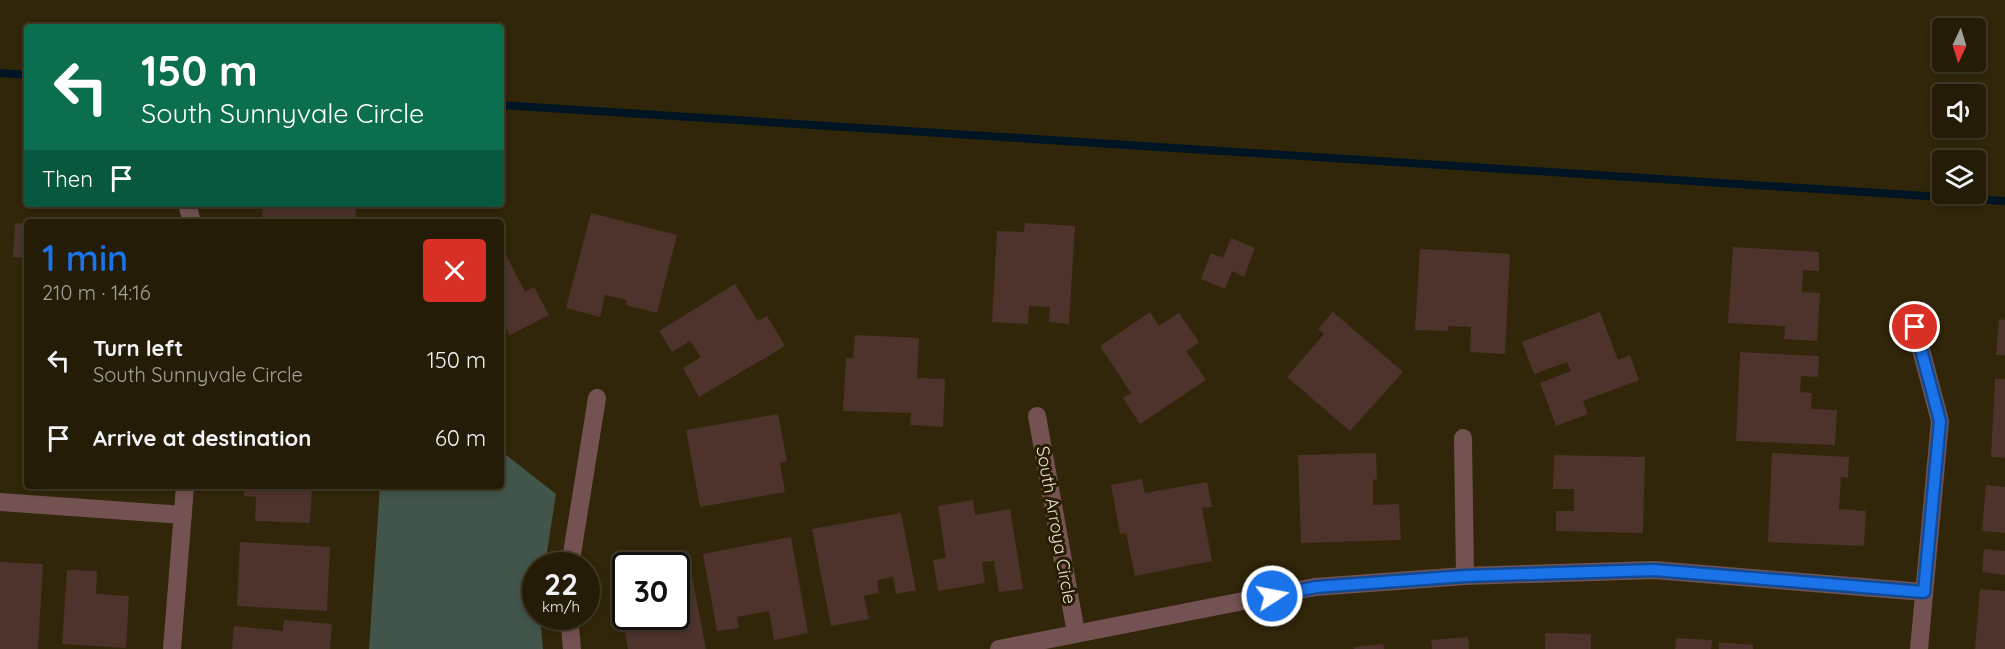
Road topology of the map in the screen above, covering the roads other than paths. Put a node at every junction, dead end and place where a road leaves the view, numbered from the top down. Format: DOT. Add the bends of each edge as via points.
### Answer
graph roads {
  1 [pos="1915,327"];
  2 [pos="597,398"];
  3 [pos="1036,417"];
  4 [pos="1464,438"];
  5 [pos="185,489"];
  6 [pos="0,502"];
  7 [pos="183,514"];
  8 [pos="572,552"];
  9 [pos="1465,576"];
  10 [pos="1924,592"];
  11 [pos="570,630"];
  12 [pos="1076,633"];
  13 [pos="172,649"];
  14 [pos="572,649"];
  15 [pos="999,649"];
  16 [pos="1919,649"];
  1 -- 10 [label="street" via="1940,421"];
  2 -- 8 [label="street"];
  3 -- 12 [label="street, South Arroya Circle"];
  4 -- 9 [label="street"];
  5 -- 7 [label="street"];
  6 -- 7 [label="street"];
  7 -- 13 [label="street"];
  9 -- 10 [label="street" via="1654,570"];
  9 -- 12 [label="street" via="1316,587"];
  10 -- 16 [label="street"];
  11 -- 14 [label="street"];
  12 -- 15 [label="street"];
}
